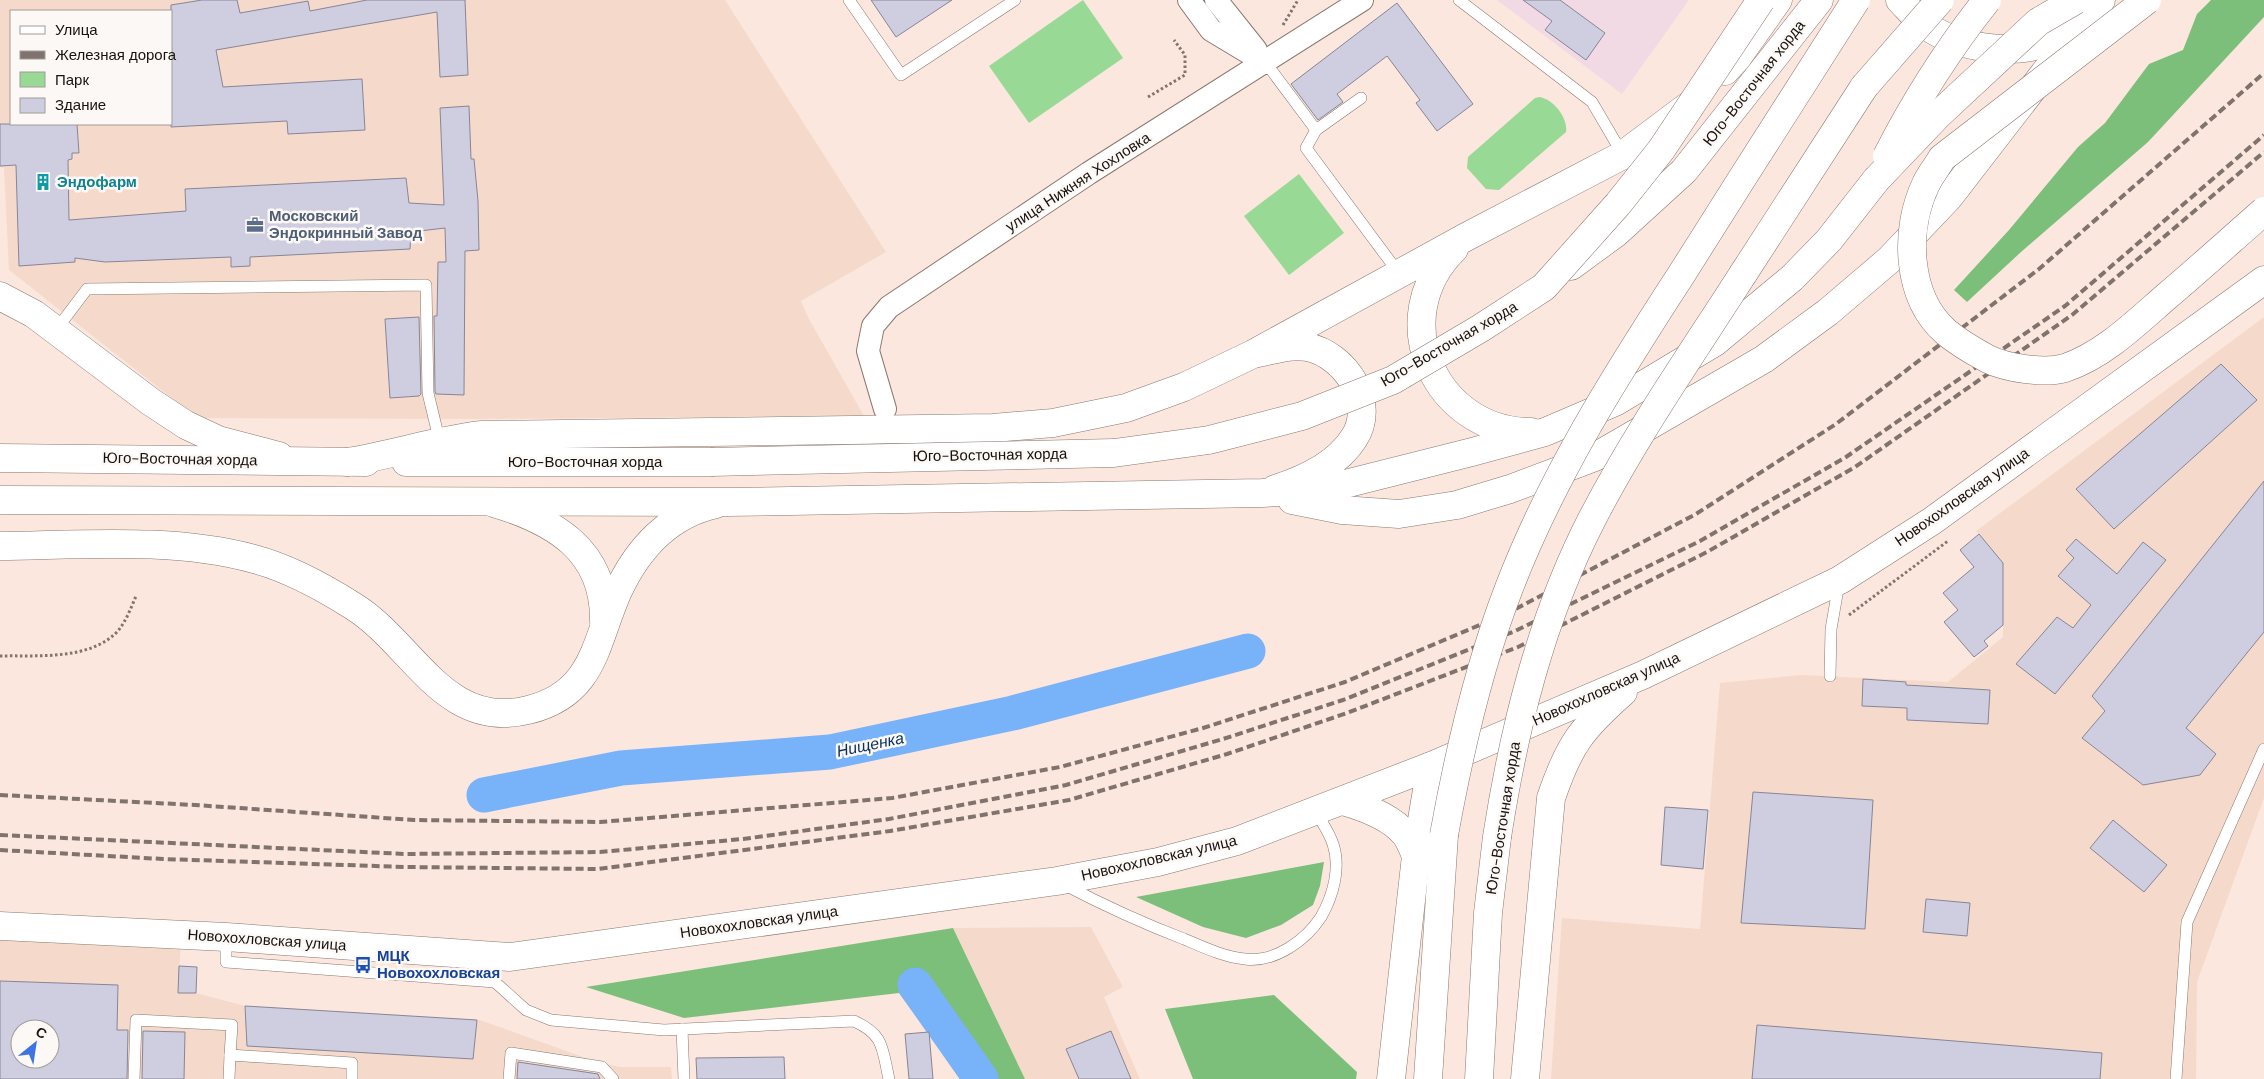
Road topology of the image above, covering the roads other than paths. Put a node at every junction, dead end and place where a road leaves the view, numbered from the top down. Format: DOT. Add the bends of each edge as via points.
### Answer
graph roads {
  1 [pos="849,0"];
  2 [pos="1015,0"];
  3 [pos="1189,0"];
  4 [pos="1216,0"];
  5 [pos="1362,0"];
  6 [pos="1459,0"];
  7 [pos="1761,0"];
  8 [pos="1778,0"];
  9 [pos="1819,0"];
  10 [pos="1856,0"];
  11 [pos="1900,0"];
  12 [pos="1920,0"];
  13 [pos="1940,0"];
  14 [pos="1987,0"];
  15 [pos="2147,0"];
  16 [pos="2092,2"];
  17 [pos="1266,63"];
  18 [pos="1864,87"];
  19 [pos="1361,98"];
  20 [pos="1316,130"];
  21 [pos="1623,155"];
  22 [pos="1876,180"];
  23 [pos="2264,211"];
  24 [pos="1466,237"];
  25 [pos="1392,264"];
  26 [pos="2264,280"];
  27 [pos="1544,287"];
  28 [pos="0,296"];
  29 [pos="56,330"];
  30 [pos="1254,354"];
  31 [pos="885,409"];
  32 [pos="1545,432"];
  33 [pos="440,443"];
  34 [pos="0,458"];
  35 [pos="302,461"];
  36 [pos="347,462"];
  37 [pos="1262,493"];
  38 [pos="0,500"];
  39 [pos="492,502"];
  40 [pos="727,502"];
  41 [pos="0,546"];
  42 [pos="1840,580"];
  43 [pos="600,642"];
  44 [pos="1643,675"];
  45 [pos="1830,676"];
  46 [pos="2264,749"];
  47 [pos="1431,766"];
  48 [pos="1343,801"];
  49 [pos="1315,810"];
  50 [pos="1416,856"];
  51 [pos="1057,881"];
  52 [pos="0,926"];
  53 [pos="226,937"];
  54 [pos="471,954"];
  55 [pos="495,982"];
  56 [pos="682,1029"];
  57 [pos="230,1055"];
  58 [pos="134,1079"];
  59 [pos="230,1079"];
  60 [pos="352,1079"];
  61 [pos="509,1079"];
  62 [pos="613,1079"];
  63 [pos="684,1079"];
  64 [pos="888,1079"];
  65 [pos="1391,1079"];
  66 [pos="1428,1079"];
  67 [pos="1479,1079"];
  68 [pos="1524,1079"];
  69 [pos="2176,1079"];
  1 -- 2 [label="lane" via="901,75"];
  3 -- 17 [label="street" via="1211,30"];
  4 -- 17 [label="street"];
  5 -- 17 [label="street, улица Нижняя Хохловка"];
  6 -- 21 [label="lane" via="1592,102"];
  7 -- 27 [label="main road, bridge" via="1661,150"];
  8 -- 21 [label="main road" via="1738,58 1697,99"];
  9 -- 27 [label="main road, Юго-Восточная хорда, bridge" via="1684,171 1616,233"];
  10 -- 66 [label="main road, bridge" via="1590,419 1546,503 1508,589 1457,764 1444,835"];
  11 -- 16 [label="main road, bridge" via="1922,22 1962,44 1989,48 2031,48 2052,40"];
  12 -- 18 [label="main road, Юго-Восточная хорда, bridge"];
  13 -- 18 [label="main road, bridge"];
  14 -- 22 [label="main road, bridge" via="1966,26 1906,118"];
  15 -- 23 [label="main road, bridge" via="1942,158 1926,184 1916,213 1911,246 1914,276 1927,306 1945,331 1970,350 1998,364 2031,370 2064,368 2088,358 2133,326"];
  16 -- 22 [label="main road, bridge" via="2038,22 1937,116"];
  16 -- 37 [label="main road" via="1949,197 1889,260 1828,312 1756,364 1595,456 1510,489 1457,505 1399,514 1342,510"];
  17 -- 20 [label="lane"];
  17 -- 31 [label="street, улица Нижняя Хохловка" via="1089,173 889,307 873,326 868,351"];
  18 -- 67 [label="main road, Юго-Восточная хорда, bridge" via="1635,441 1591,521 1556,600 1529,681 1508,767 1488,912"];
  19 -- 20 [label="lane"];
  20 -- 25 [label="lane" via="1306,148"];
  21 -- 24 [label="main road"];
  22 -- 32 [label="main road, bridge" via="1829,240 1792,278 1715,342 1615,402"];
  24 -- 30 [label="main road"];
  24 -- 32 [label="main road" via="1443,260 1430,282 1422,308 1424,353 1443,389 1466,412 1514,432"];
  26 -- 42 [label="main road, Новохохловская улица" via="1932,521"];
  27 -- 36 [label="main road, Юго-Восточная хорда, bridge" via="1393,380 1302,416 1209,440 1114,453 711,462"];
  28 -- 29 [label="main road"];
  29 -- 33 [label="lane" via="87,289 426,285 428,393"];
  29 -- 35 [label="main road" via="186,425 227,442"];
  30 -- 33 [label="main road" via="1184,387 1126,408 1053,423 994,428 482,436"];
  30 -- 37 [label="main road" via="1288,346 1308,347 1323,353 1350,375 1361,410 1359,428 1345,450 1305,480"];
  32 -- 37 [label="main road" via="1326,489"];
  33 -- 36 [label="main road"];
  34 -- 35 [label="main road, Юго-Восточная хорда"];
  35 -- 36 [label="main road, Юго-Восточная хорда"];
  37 -- 40 [label="main road"];
  38 -- 39 [label="main road"];
  39 -- 40 [label="main road"];
  39 -- 43 [label="main road" via="523,512 556,530 588,559 596,574 604,608"];
  40 -- 43 [label="main road" via="680,516 649,542 618,591"];
  41 -- 43 [label="main road" via="149,545 194,548 255,559 298,576 354,606 396,641 446,694 461,703 494,713 529,710 560,697 585,673"];
  42 -- 44 [label="main road, Новохохловская улица"];
  42 -- 45 [label="lane" via="1831,629"];
  44 -- 47 [label="main road, Новохохловская улица"];
  44 -- 68 [label="main road" via="1592,720 1575,741 1562,764 1551,798"];
  46 -- 69 [label="lane" via="2187,922"];
  47 -- 48 [label="main road, Новохохловская улица"];
  47 -- 50 [label="main road"];
  48 -- 49 [label="main road, Новохохловская улица"];
  48 -- 50 [label="main road" via="1386,819 1405,834"];
  49 -- 51 [label="main road, Новохохловская улица" via="1238,841 1158,862"];
  49 -- 51 [label="lane" via="1333,845 1335,881 1330,902 1300,942 1276,955 1246,960 1213,951 1121,914"];
  50 -- 65 [label="main road"];
  51 -- 54 [label="main road, Новохохловская улица" via="510,957"];
  52 -- 53 [label="main road, Новохохловская улица"];
  53 -- 54 [label="main road, Новохохловская улица"];
  53 -- 55 [label="lane" via="226,962"];
  54 -- 55 [label="lane"];
  55 -- 56 [label="lane" via="526,1010 551,1020"];
  56 -- 63 [label="lane"];
  56 -- 64 [label="lane" via="854,1022 869,1028 880,1040"];
  57 -- 58 [label="lane" via="232,1025 136,1020"];
  57 -- 59 [label="lane"];
  57 -- 60 [label="lane" via="352,1064"];
  61 -- 62 [label="lane" via="511,1053 602,1067"];
}
